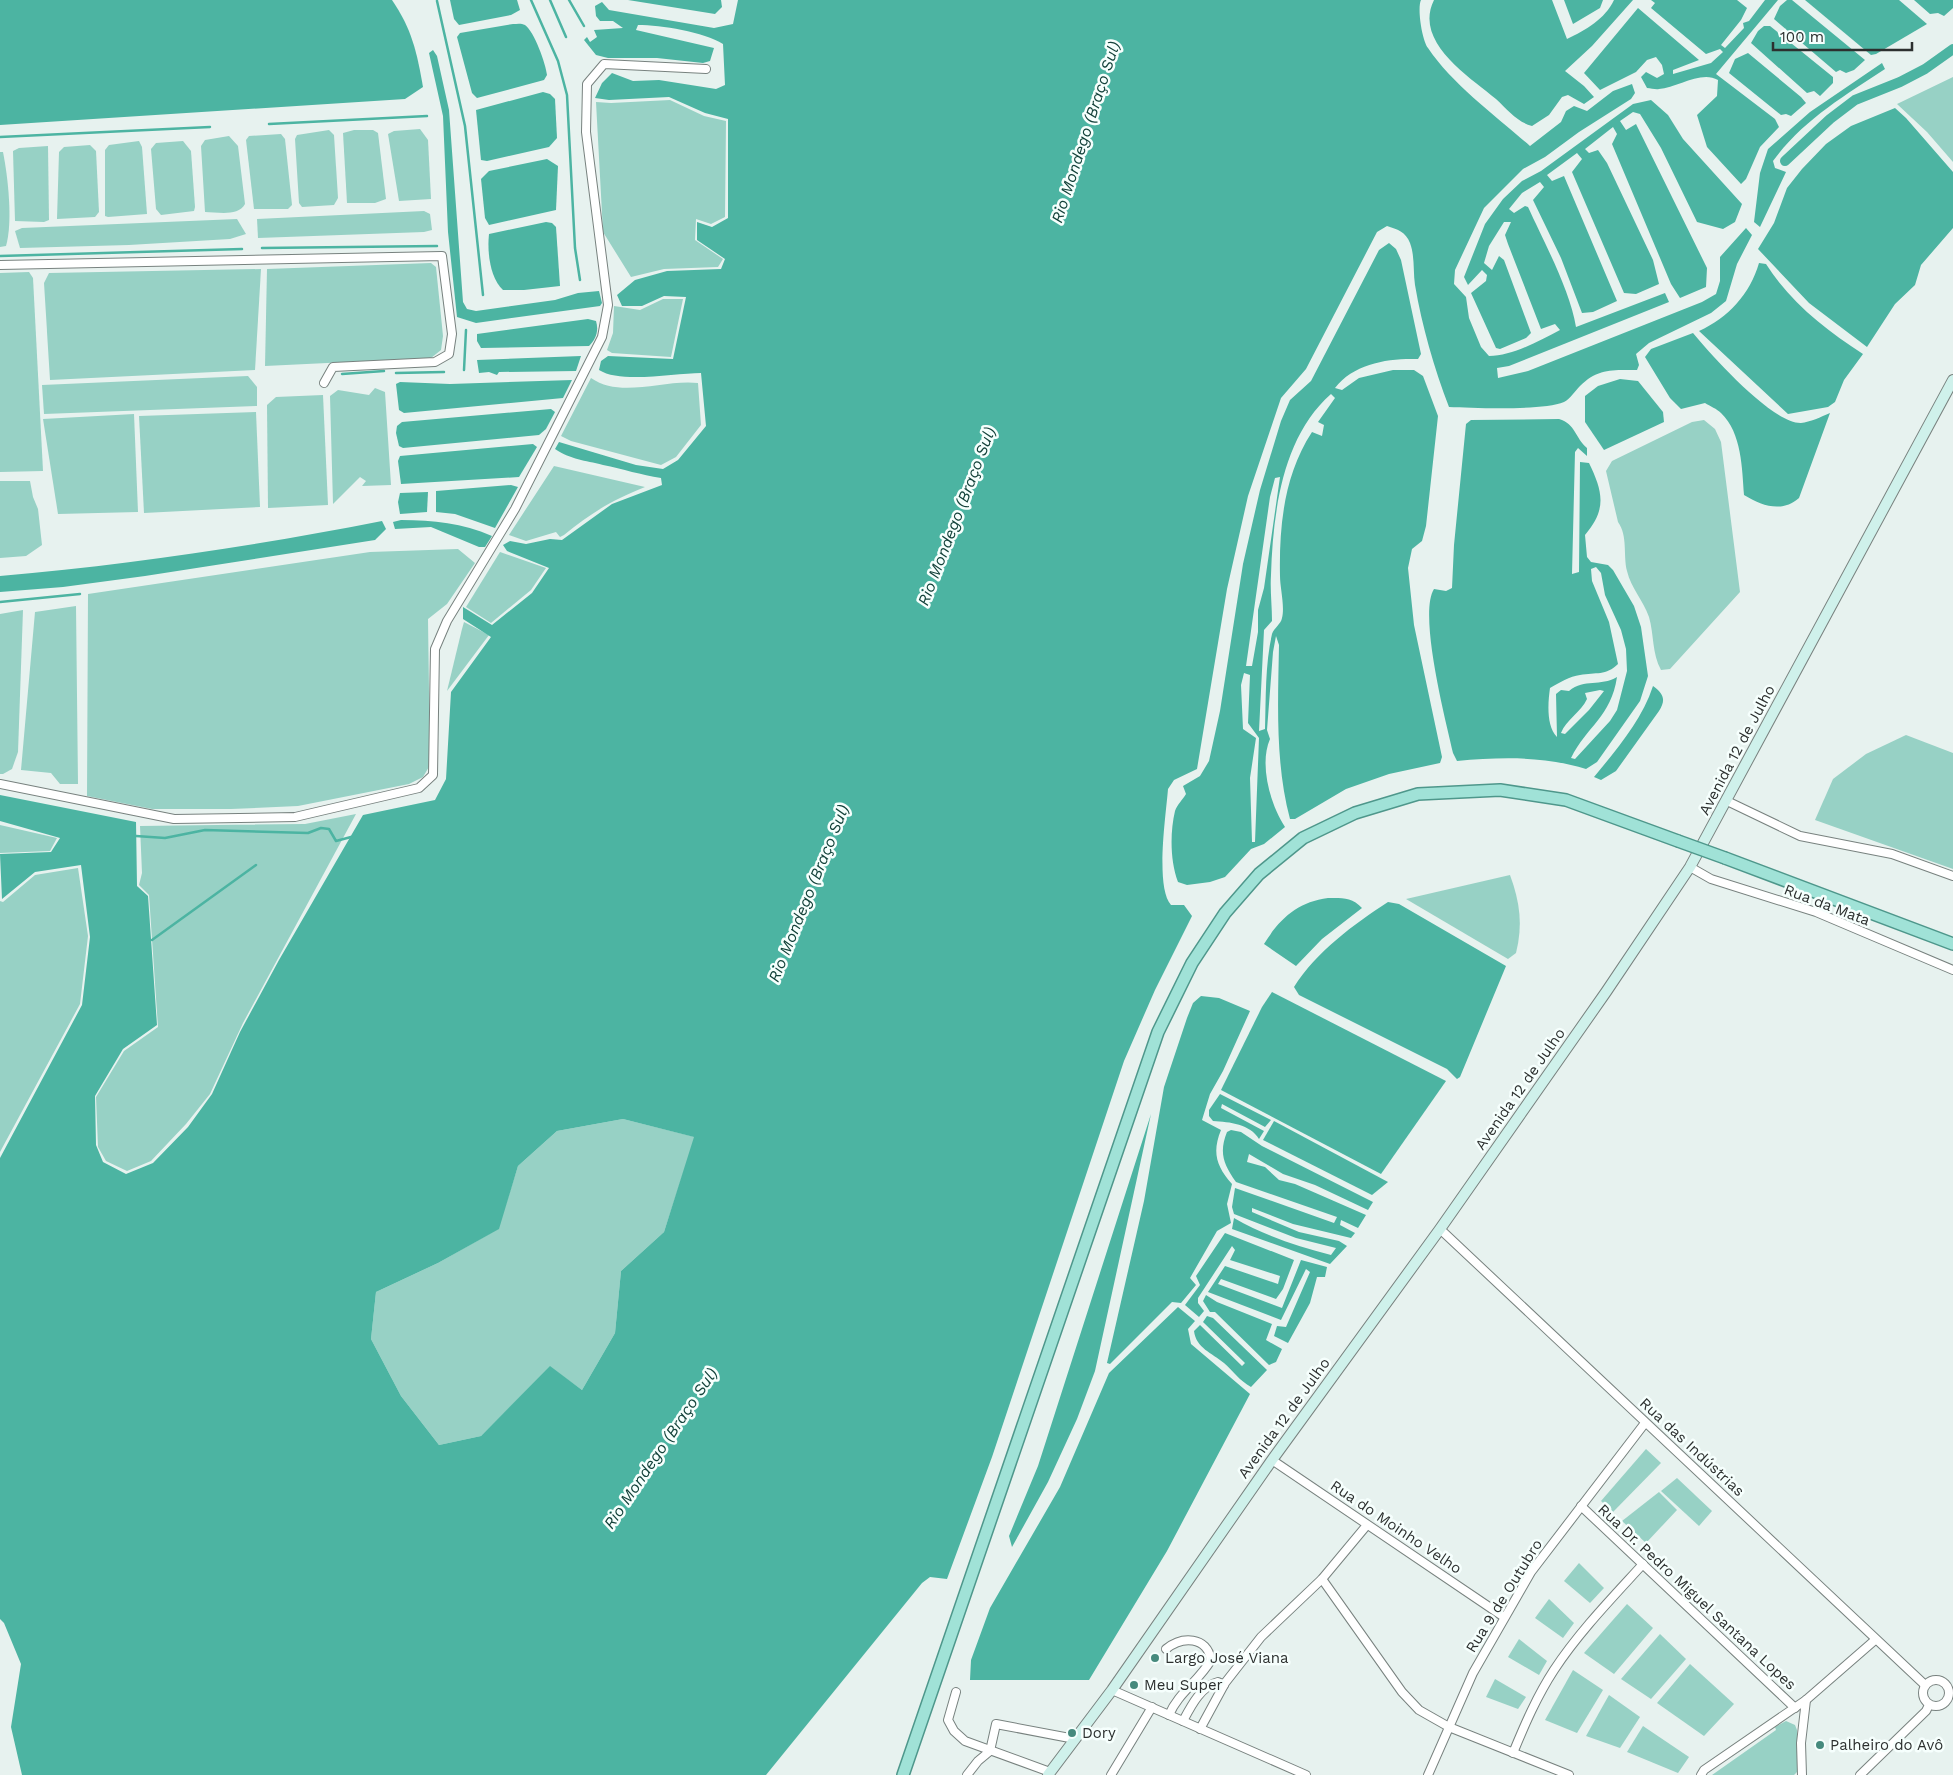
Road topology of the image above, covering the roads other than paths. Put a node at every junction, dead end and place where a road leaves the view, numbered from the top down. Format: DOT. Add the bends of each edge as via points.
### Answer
graph roads {
  1 [pos="706,69"];
  2 [pos="0,265"];
  3 [pos="1953,380"];
  4 [pos="324,383"];
  5 [pos="0,784"];
  6 [pos="1727,801"];
  7 [pos="1690,867"];
  8 [pos="1953,876"];
  9 [pos="1953,944"];
  10 [pos="1953,970"];
  11 [pos="1440,1229"];
  12 [pos="1645,1423"];
  13 [pos="1272,1460"];
  14 [pos="1581,1506"];
  15 [pos="1368,1525"];
  16 [pos="1643,1564"];
  17 [pos="1322,1579"];
  18 [pos="1504,1617"];
  19 [pos="1875,1640"];
  20 [pos="1166,1649"];
  21 [pos="1953,1679"];
  22 [pos="1224,1685"];
  23 [pos="1925,1685"];
  24 [pos="1946,1686"];
  25 [pos="1112,1690"];
  26 [pos="956,1692"];
  27 [pos="1806,1700"];
  28 [pos="1946,1702"];
  29 [pos="1929,1705"];
  30 [pos="1152,1708"];
  31 [pos="1795,1708"];
  32 [pos="1953,1708"];
  33 [pos="1169,1715"];
  34 [pos="1183,1721"];
  35 [pos="1449,1727"];
  36 [pos="1200,1728"];
  37 [pos="1075,1739"];
  38 [pos="990,1751"];
  39 [pos="1513,1753"];
  40 [pos="1049,1774"];
  41 [pos="903,1775"];
  42 [pos="967,1775"];
  43 [pos="1111,1775"];
  44 [pos="1306,1775"];
  45 [pos="1428,1775"];
  46 [pos="1569,1775"];
  47 [pos="1701,1775"];
  48 [pos="1802,1775"];
  49 [pos="1860,1775"];
  1 -- 5 [label="street" via="604,64 588,84 586,132 608,316 602,337 515,510 447,621 435,650 433,775 419,788 295,817 174,820"];
  2 -- 4 [label="street" via="442,256 452,334 449,354 435,362 333,367"];
  3 -- 6 [label="main road, Avenida 12 de Julho"];
  6 -- 7 [label="main road, Avenida 12 de Julho"];
  6 -- 8 [label="street" via="1800,836 1892,854"];
  7 -- 10 [label="street, Rua da Mata" via="1711,879 1816,912"];
  7 -- 11 [label="main road, Avenida 12 de Julho"];
  9 -- 41 [label="main road, bridge" via="1566,800 1500,790 1418,794 1355,813 1304,838 1259,874 1225,913 1192,963 1158,1032"];
  11 -- 12 [label="street, Rua das Indústrias"];
  11 -- 13 [label="main road, Avenida 12 de Julho"];
  12 -- 14 [label="street, Rua 9 de Outubro"];
  12 -- 19 [label="street, Rua das Indústrias"];
  13 -- 15 [label="street, Rua do Moinho Velho"];
  13 -- 25 [label="main road, Avenida 12 de Julho"];
  14 -- 16 [label="street, Rua Dr. Pedro Miguel Santana Lopes"];
  14 -- 18 [label="street, Rua 9 de Outubro" via="1531,1572"];
  15 -- 17 [label="street"];
  15 -- 18 [label="street, Rua do Moinho Velho"];
  16 -- 31 [label="street, Rua Dr. Pedro Miguel Santana Lopes"];
  16 -- 39 [label="street" via="1554,1670 1534,1704"];
  17 -- 22 [label="street" via="1261,1637"];
  17 -- 35 [label="street" via="1402,1692 1419,1710"];
  18 -- 35 [label="street, Rua 9 de Outubro" via="1473,1673"];
  19 -- 23 [label="street, Rua das Indústrias"];
  19 -- 27 [label="street"];
  20 -- 33 [label="street" via="1174,1643 1201,1642 1205,1644 1211,1660 1189,1689 1177,1698"];
  21 -- 24 [label="street"];
  22 -- 34 [label="street" via="1218,1682 1208,1685"];
  22 -- 36 [label="street"];
  23 -- 24 [label="street" via="1936,1680"];
  23 -- 29 [label="street" via="1923,1698"];
  24 -- 28 [label="street" via="1949,1694"];
  25 -- 30 [label="street"];
  25 -- 37 [label="main road, Avenida 12 de Julho"];
  26 -- 38 [label="street" via="948,1720 954,1731 966,1741"];
  27 -- 31 [label="street"];
  27 -- 48 [label="street" via="1801,1744"];
  28 -- 29 [label="street" via="1936,1707"];
  28 -- 32 [label="street"];
  29 -- 49 [label="street"];
  30 -- 33 [label="street"];
  30 -- 43 [label="street"];
  31 -- 47 [label="street"];
  33 -- 34 [label="street"];
  34 -- 36 [label="street"];
  35 -- 39 [label="street"];
  35 -- 45 [label="street, Rua 9 de Outubro"];
  36 -- 44 [label="street"];
  37 -- 38 [label="street" via="996,1724"];
  37 -- 40 [label="main road, Avenida 12 de Julho"];
  38 -- 40 [label="street"];
  38 -- 42 [label="street"];
  39 -- 46 [label="street"];
}
